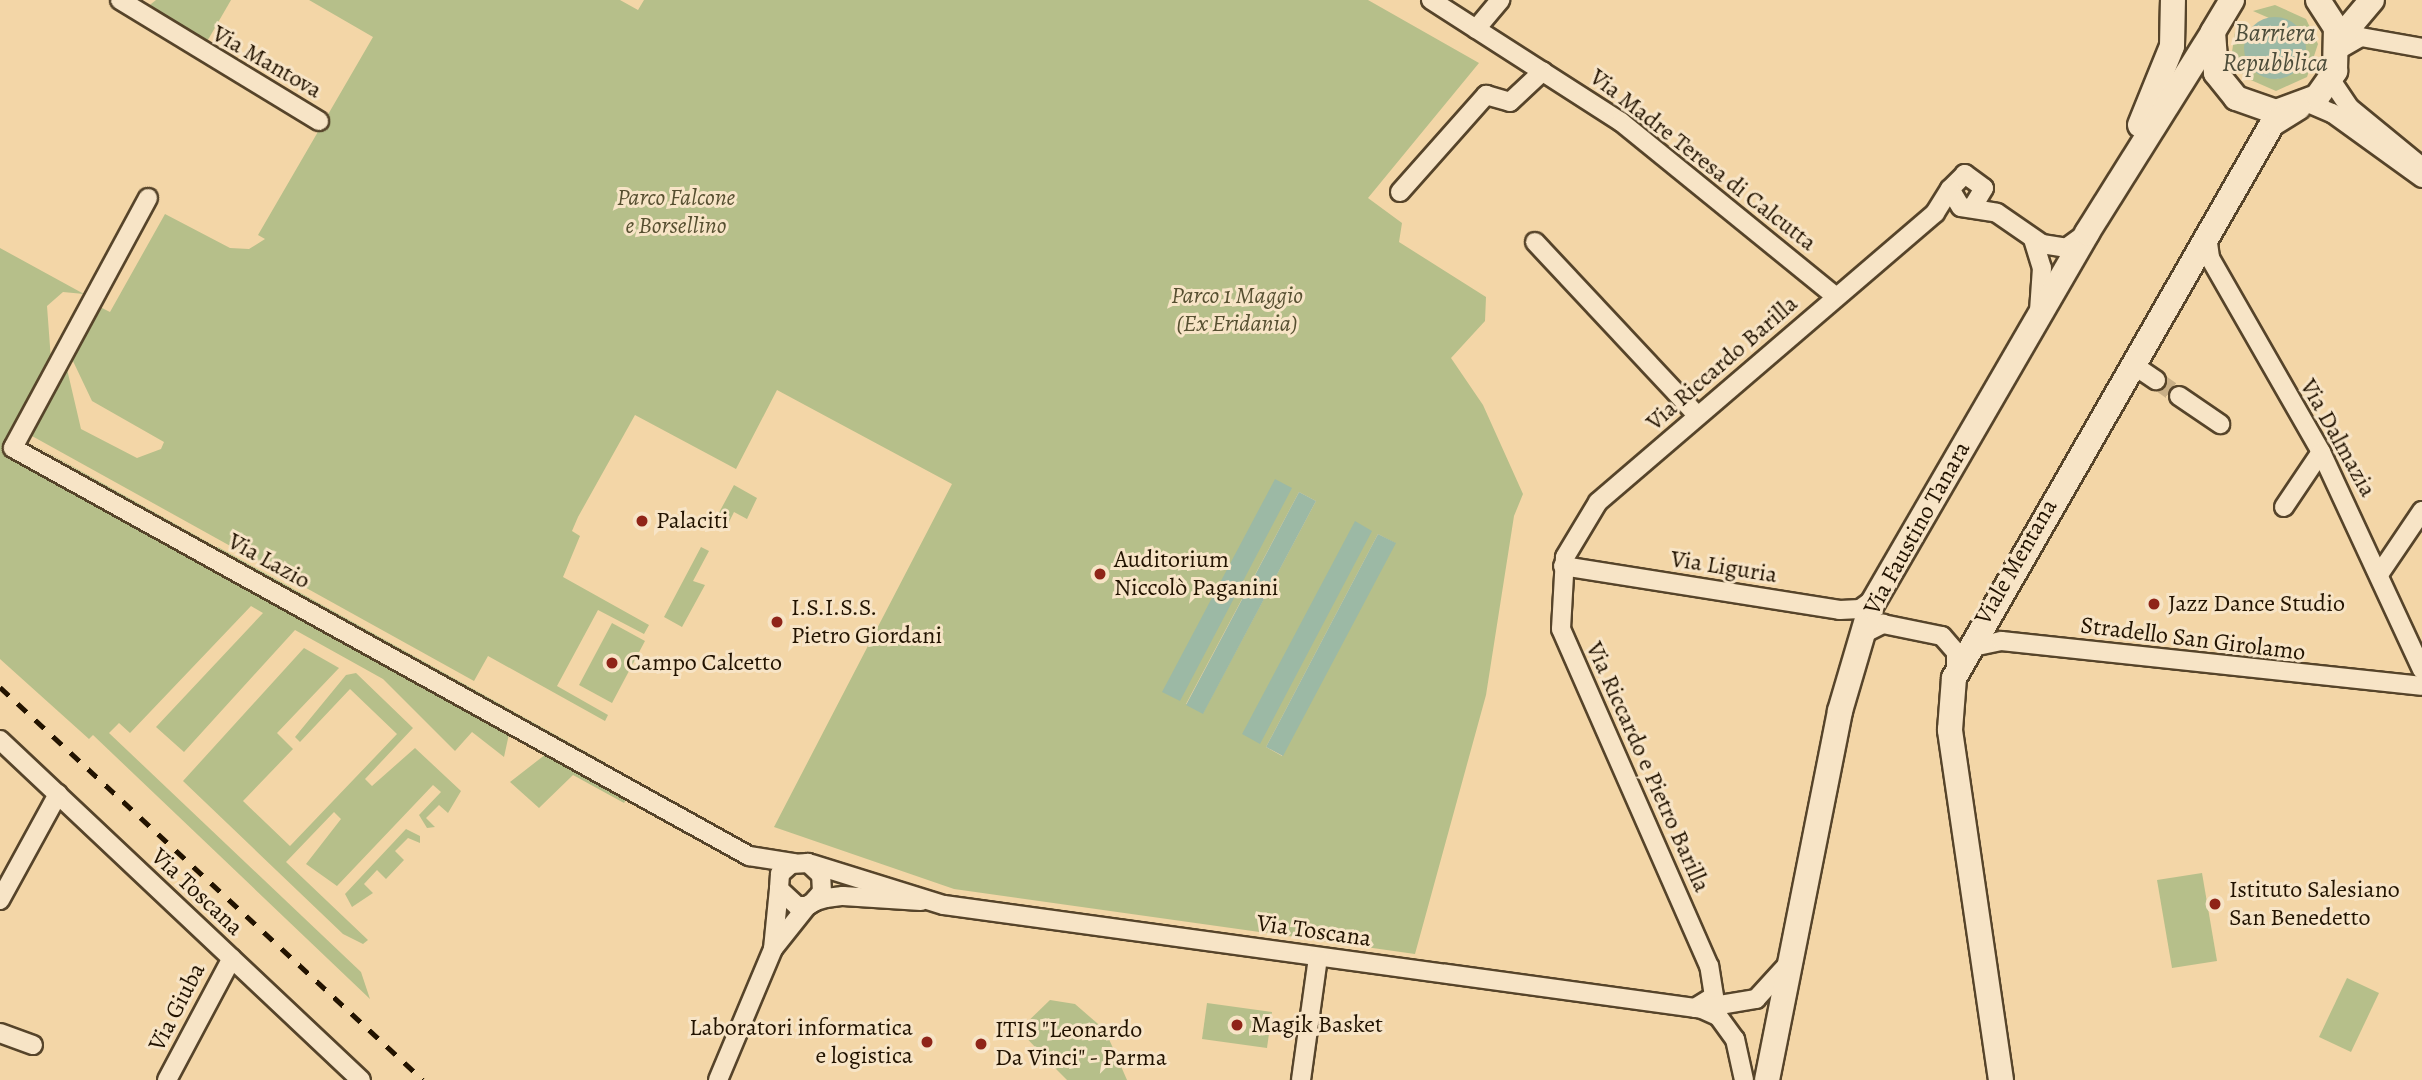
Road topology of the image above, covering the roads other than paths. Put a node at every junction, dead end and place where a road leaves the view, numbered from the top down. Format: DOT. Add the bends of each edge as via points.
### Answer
graph roads {
  1 [pos="120,0"];
  2 [pos="1431,0"];
  3 [pos="1500,0"];
  4 [pos="2173,0"];
  5 [pos="2203,0"];
  6 [pos="2232,0"];
  7 [pos="2318,0"];
  8 [pos="2372,0"];
  9 [pos="1476,29"];
  10 [pos="2213,33"];
  11 [pos="2339,44"];
  12 [pos="2422,48"];
  13 [pos="1543,71"];
  14 [pos="2330,80"];
  15 [pos="2303,106"];
  16 [pos="319,121"];
  17 [pos="2132,160"];
  18 [pos="2422,167"];
  19 [pos="2422,178"];
  20 [pos="1984,188"];
  21 [pos="1950,189"];
  22 [pos="1400,192"];
  23 [pos="148,198"];
  24 [pos="1966,208"];
  25 [pos="1935,213"];
  26 [pos="1998,214"];
  27 [pos="2087,233"];
  28 [pos="2208,234"];
  29 [pos="2033,239"];
  30 [pos="1535,242"];
  31 [pos="1836,297"];
  32 [pos="2036,319"];
  33 [pos="2132,364"];
  34 [pos="2156,380"];
  35 [pos="2179,396"];
  36 [pos="1698,416"];
  37 [pos="2220,424"];
  38 [pos="2321,452"];
  39 [pos="2284,507"];
  40 [pos="2422,511"];
  41 [pos="1563,566"];
  42 [pos="2381,573"];
  43 [pos="1874,599"];
  44 [pos="1858,640"];
  45 [pos="1960,661"];
  46 [pos="2422,670"];
  47 [pos="2422,686"];
  48 [pos="0,740"];
  49 [pos="58,794"];
  50 [pos="749,856"];
  51 [pos="803,864"];
  52 [pos="778,887"];
  53 [pos="0,900"];
  54 [pos="926,902"];
  55 [pos="810,904"];
  56 [pos="773,949"];
  57 [pos="1793,950"];
  58 [pos="1318,957"];
  59 [pos="232,958"];
  60 [pos="1713,984"];
  61 [pos="1720,1006"];
  62 [pos="1695,1008"];
  63 [pos="1730,1031"];
  64 [pos="0,1033"];
  65 [pos="33,1045"];
  66 [pos="167,1080"];
  67 [pos="361,1080"];
  68 [pos="718,1080"];
  69 [pos="1301,1080"];
  70 [pos="1744,1080"];
  71 [pos="1767,1080"];
  72 [pos="2001,1080"];
  1 -- 16 [label="street, Via Mantova"];
  2 -- 9 [label="street, Via Madre Teresa di Calcutta"];
  3 -- 9 [label="street"];
  4 -- 17 [label="main road" via="2172,46"];
  5 -- 10 [label="main road"];
  6 -- 10 [label="main road"];
  7 -- 11 [label="main road"];
  8 -- 11 [label="main road"];
  9 -- 13 [label="street, Via Madre Teresa di Calcutta"];
  10 -- 15 [label="main road" via="2216,73 2235,99 2266,111"];
  10 -- 17 [label="main road, Via Faustino Tanara"];
  11 -- 12 [label="street" via="2356,37"];
  11 -- 14 [label="main road"];
  13 -- 22 [label="street" via="1510,102 1486,95"];
  13 -- 31 [label="street, Via Madre Teresa di Calcutta" via="1640,136"];
  14 -- 15 [label="main road"];
  14 -- 18 [label="street" via="2350,108"];
  15 -- 19 [label="street" via="2332,113"];
  15 -- 28 [label="main road, Viale Mentana" via="2272,124"];
  17 -- 27 [label="main road, Via Faustino Tanara"];
  20 -- 21 [label="street" via="1968,174"];
  20 -- 24 [label="street"];
  20 -- 26 [label="street"];
  21 -- 24 [label="street"];
  21 -- 25 [label="street, Via Riccardo Barilla"];
  23 -- 50 [label="street, Via Lazio" via="13,448"];
  24 -- 25 [label="street, Via Riccardo Barilla"];
  24 -- 26 [label="street"];
  25 -- 31 [label="street, Via Riccardo Barilla"];
  26 -- 29 [label="street"];
  27 -- 29 [label="street" via="2066,248"];
  27 -- 32 [label="main road, Via Faustino Tanara"];
  28 -- 33 [label="main road, Viale Mentana"];
  28 -- 38 [label="street, Via Dalmazia" via="2210,258"];
  29 -- 32 [label="street" via="2042,268"];
  30 -- 36 [label="street"];
  31 -- 36 [label="street, Via Riccardo Barilla"];
  32 -- 43 [label="main road, Via Faustino Tanara"];
  33 -- 34 [label="street"];
  33 -- 45 [label="main road, Viale Mentana"];
  35 -- 37 [label="street"];
  36 -- 41 [label="street, Via Riccardo Barilla" via="1590,510"];
  38 -- 39 [label="street"];
  38 -- 42 [label="street, Via Dalmazia"];
  40 -- 42 [label="street"];
  41 -- 43 [label="street, Via Liguria" via="1846,611"];
  41 -- 60 [label="street, Via Riccardo e Pietro Barilla" via="1561,629"];
  42 -- 46 [label="street, Via Dalmazia"];
  43 -- 44 [label="main road, Via Faustino Tanara"];
  44 -- 45 [label="street" via="1867,628 1883,624 1936,634 1954,646"];
  44 -- 57 [label="main road, Via Faustino Tanara"];
  45 -- 47 [label="street, Stradello San Girolamo" via="1975,643 2001,641"];
  45 -- 72 [label="main road, Viale Mentana" via="1950,730"];
  48 -- 49 [label="street, Via Toscana"];
  49 -- 53 [label="street"];
  49 -- 59 [label="street, Via Toscana"];
  50 -- 51 [label="street, Via Lazio"];
  50 -- 52 [label="street, Via Lazio"];
  51 -- 52 [label="street"];
  51 -- 54 [label="street, Via Toscana"];
  51 -- 55 [label="street" via="823,885"];
  52 -- 55 [label="street" via="790,904"];
  52 -- 56 [label="street"];
  54 -- 55 [label="street, Via Toscana" via="843,896"];
  54 -- 58 [label="street, Via Toscana"];
  55 -- 56 [label="street"];
  56 -- 68 [label="street"];
  57 -- 61 [label="street, Via Toscana" via="1762,995"];
  57 -- 71 [label="main road, Via Faustino Tanara"];
  58 -- 62 [label="street, Via Toscana"];
  58 -- 69 [label="street"];
  59 -- 66 [label="street, Via Giuba"];
  59 -- 67 [label="street, Via Toscana"];
  60 -- 61 [label="street, Via Riccardo e Pietro Barilla"];
  60 -- 62 [label="street" via="1711,1000"];
  61 -- 62 [label="street, Via Toscana"];
  61 -- 63 [label="street, Via Riccardo e Pietro Barilla"];
  62 -- 63 [label="street, Via Toscana" via="1718,1016"];
  63 -- 70 [label="street"];
  64 -- 65 [label="street"];
}
